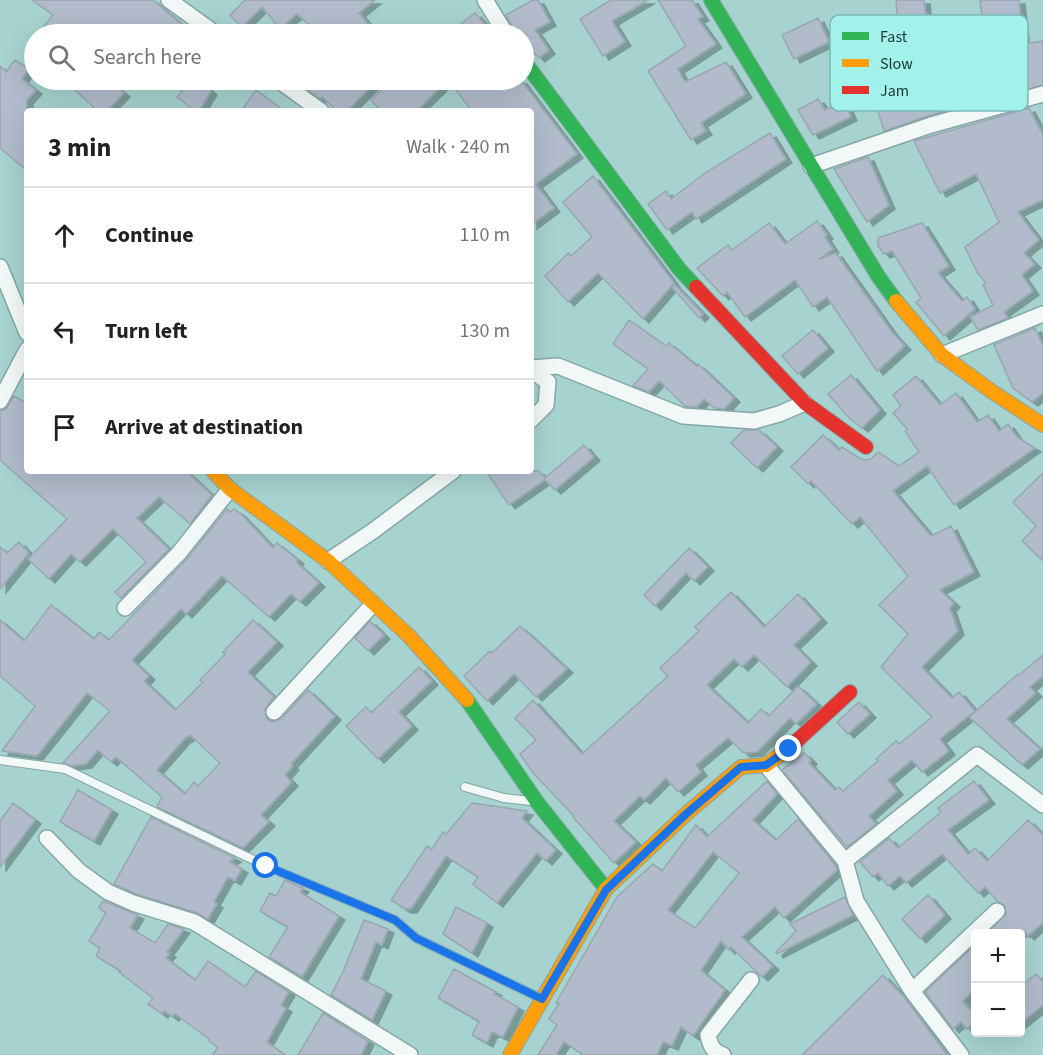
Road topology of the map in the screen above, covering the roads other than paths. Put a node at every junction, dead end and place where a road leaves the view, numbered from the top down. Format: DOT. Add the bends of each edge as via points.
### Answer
graph roads {
  1 [pos="169,0"];
  2 [pos="485,0"];
  3 [pos="711,0"];
  4 [pos="202,24"];
  5 [pos="500,24"];
  6 [pos="534,74"];
  7 [pos="292,90"];
  8 [pos="1043,94"];
  9 [pos="1028,98"];
  10 [pos="317,108"];
  11 [pos="982,111"];
  12 [pos="811,166"];
  13 [pos="0,267"];
  14 [pos="1043,314"];
  15 [pos="24,326"];
  16 [pos="942,355"];
  17 [pos="24,356"];
  18 [pos="534,369"];
  19 [pos="534,371"];
  20 [pos="0,401"];
  21 [pos="805,403"];
  22 [pos="534,417"];
  23 [pos="1043,425"];
  24 [pos="866,447"];
  25 [pos="216,474"];
  26 [pos="449,474"];
  27 [pos="230,489"];
  28 [pos="328,561"];
  29 [pos="373,604"];
  30 [pos="125,608"];
  31 [pos="850,692"];
  32 [pos="274,712"];
  33 [pos="0,760"];
  34 [pos="766,765"];
  35 [pos="465,787"];
  36 [pos="537,802"];
  37 [pos="1043,805"];
  38 [pos="47,838"];
  39 [pos="845,861"];
  40 [pos="606,890"];
  41 [pos="997,911"];
  42 [pos="751,981"];
  43 [pos="912,991"];
  44 [pos="542,999"];
  45 [pos="410,1055"];
  46 [pos="510,1055"];
  47 [pos="723,1055"];
  48 [pos="961,1055"];
  1 -- 4 [label="street"];
  2 -- 5 [label="street"];
  3 -- 12 [label="street"];
  6 -- 21 [label="street" via="680,270"];
  7 -- 10 [label="street"];
  8 -- 9 [label="street"];
  11 -- 12 [label="street"];
  12 -- 16 [label="street" via="878,276"];
  13 -- 15 [label="street"];
  14 -- 16 [label="street"];
  16 -- 23 [label="street"];
  17 -- 20 [label="street"];
  18 -- 21 [label="street" via="558,366 683,416 754,422"];
  19 -- 22 [label="street" via="548,382 546,405"];
  21 -- 24 [label="street"];
  25 -- 27 [label="street"];
  26 -- 28 [label="street"];
  27 -- 28 [label="street"];
  27 -- 30 [label="street" via="179,553"];
  28 -- 29 [label="street"];
  29 -- 32 [label="street"];
  29 -- 36 [label="street" via="408,635 464,696"];
  31 -- 34 [label="street" via="789,749"];
  33 -- 44 [label="lane" via="65,769 266,866 395,920 416,938"];
  34 -- 39 [label="street"];
  34 -- 40 [label="street" via="741,767"];
  35 -- 36 [label="lane"];
  36 -- 40 [label="street"];
  37 -- 39 [label="street" via="977,755"];
  38 -- 45 [label="street" via="79,871 108,892 194,922"];
  39 -- 43 [label="street" via="856,901"];
  40 -- 44 [label="street"];
  41 -- 43 [label="street"];
  42 -- 47 [label="street" via="708,1035 710,1045"];
  43 -- 48 [label="street"];
  44 -- 46 [label="street"];
}
